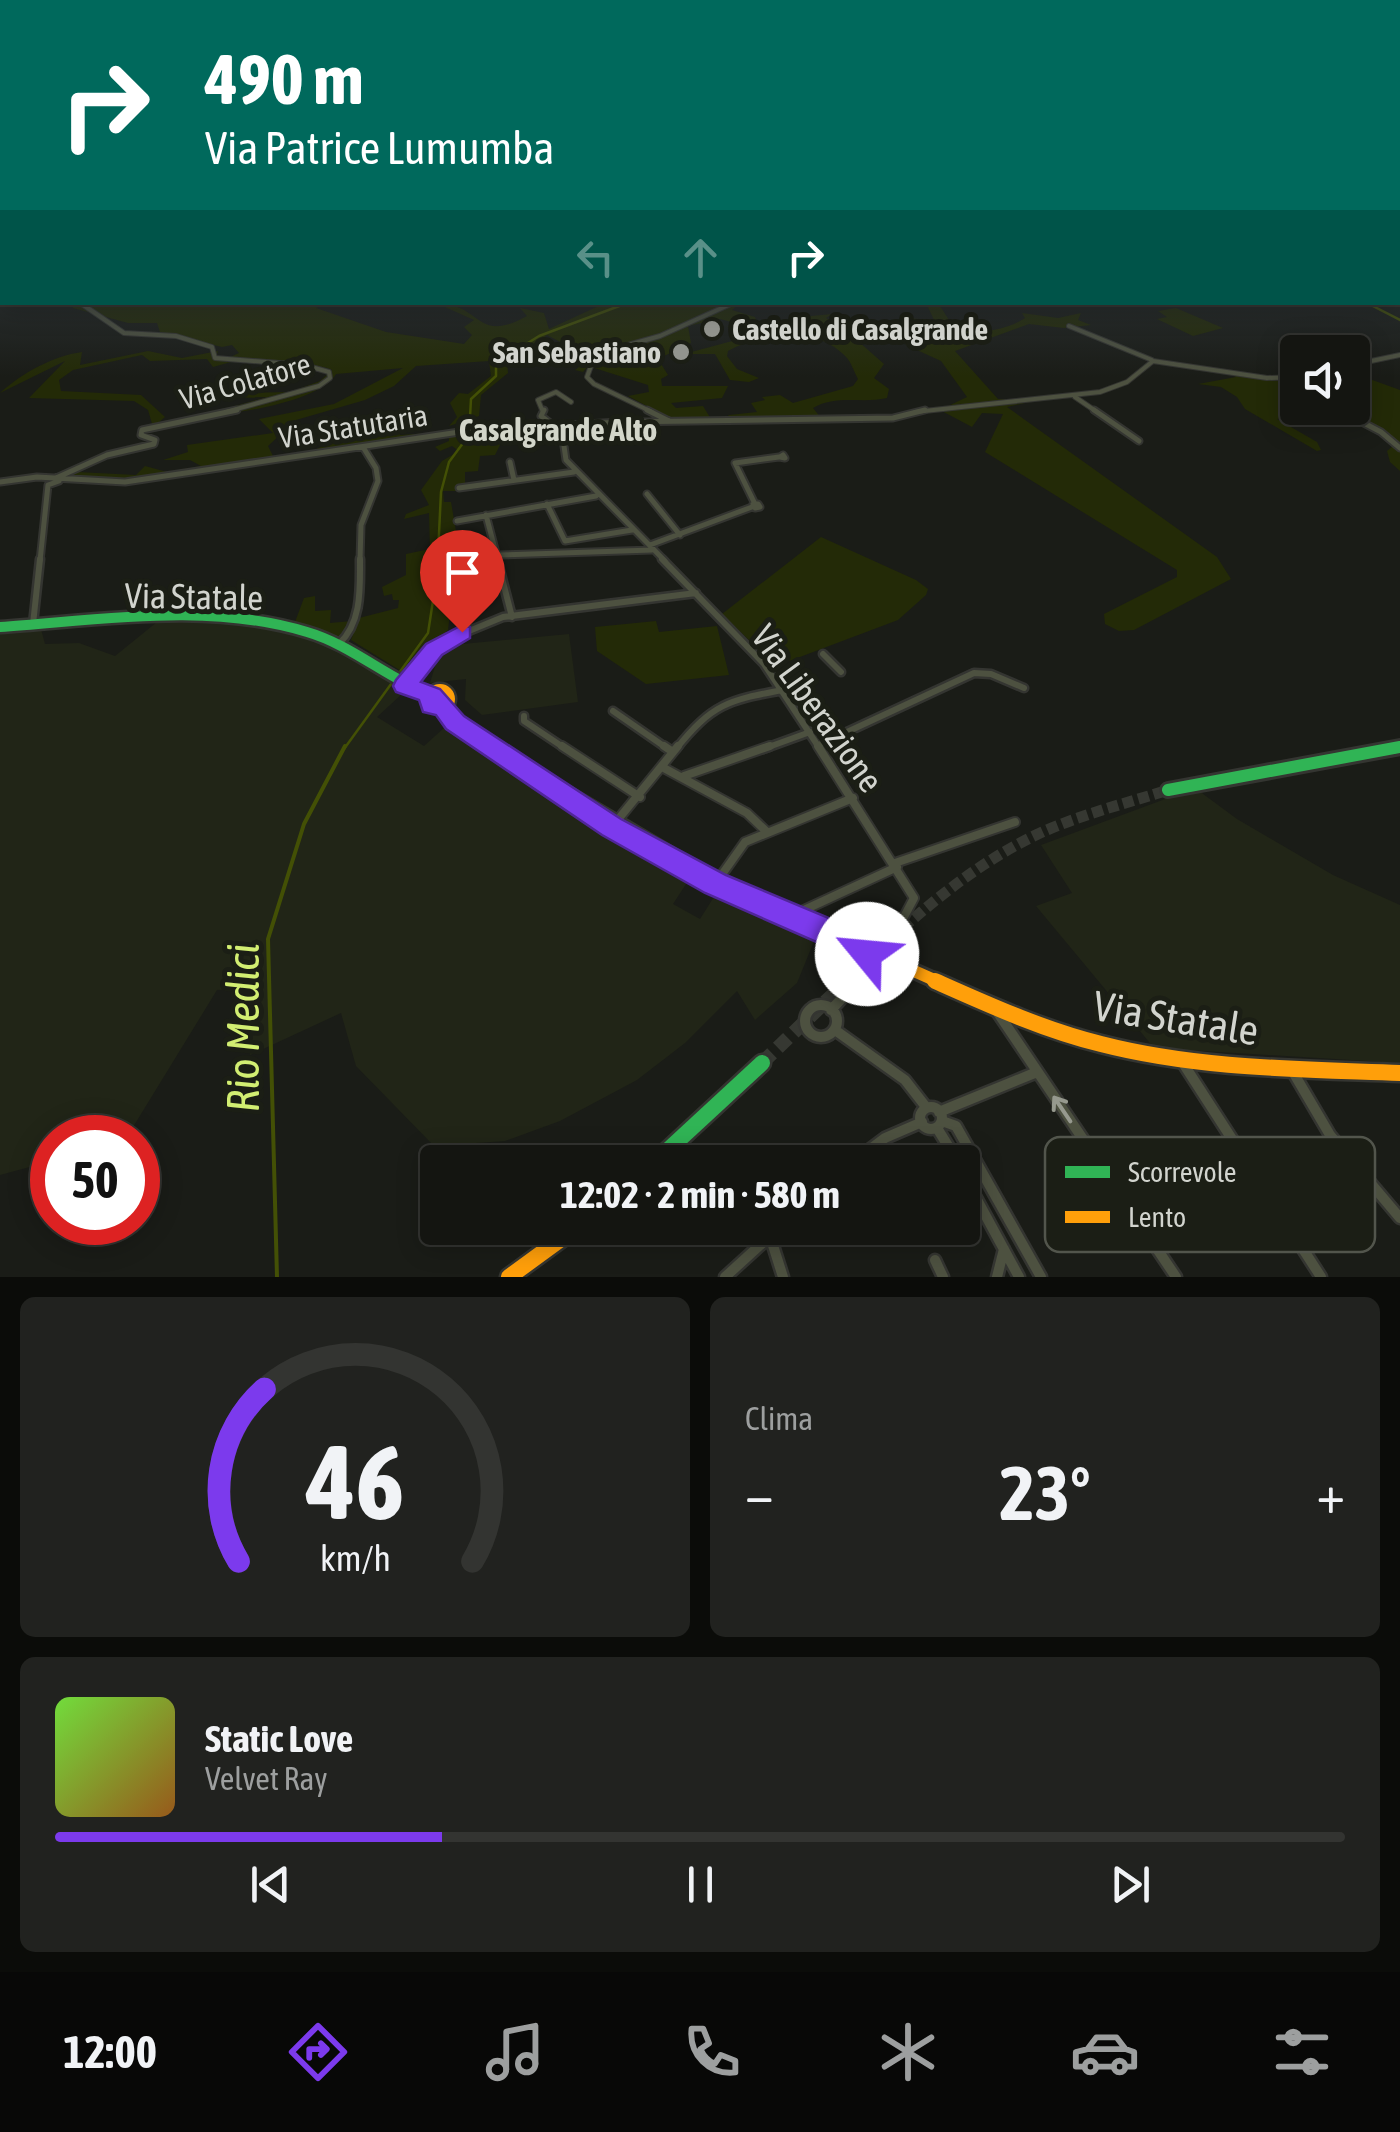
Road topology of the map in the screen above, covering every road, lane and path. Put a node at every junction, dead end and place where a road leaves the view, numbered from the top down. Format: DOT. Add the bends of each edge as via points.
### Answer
graph roads {
  1 [pos="83,305"];
  2 [pos="728,305"];
  3 [pos="1069,326"];
  4 [pos="1400,355"];
  5 [pos="1153,361"];
  6 [pos="1370,361"];
  7 [pos="1280,380"];
  8 [pos="1074,396"];
  9 [pos="571,402"];
  10 [pos="669,421"];
  11 [pos="1365,425"];
  12 [pos="559,427"];
  13 [pos="1138,441"];
  14 [pos="1398,444"];
  15 [pos="363,448"];
  16 [pos="780,457"];
  17 [pos="510,462"];
  18 [pos="575,472"];
  19 [pos="56,478"];
  20 [pos="65,480"];
  21 [pos="514,480"];
  22 [pos="0,482"];
  23 [pos="459,488"];
  24 [pos="646,494"];
  25 [pos="598,495"];
  26 [pos="547,504"];
  27 [pos="754,506"];
  28 [pos="486,516"];
  29 [pos="457,520"];
  30 [pos="633,530"];
  31 [pos="680,535"];
  32 [pos="652,548"];
  33 [pos="498,555"];
  34 [pos="696,593"];
  35 [pos="512,617"];
  36 [pos="33,625"];
  37 [pos="0,627"];
  38 [pos="339,644"];
  39 [pos="823,654"];
  40 [pos="841,672"];
  41 [pos="398,681"];
  42 [pos="1024,688"];
  43 [pos="783,690"];
  44 [pos="613,711"];
  45 [pos="524,716"];
  46 [pos="810,732"];
  47 [pos="819,745"];
  48 [pos="1397,748"];
  49 [pos="673,752"];
  50 [pos="662,768"];
  51 [pos="684,776"];
  52 [pos="1168,790"];
  53 [pos="640,796"];
  54 [pos="853,798"];
  55 [pos="1016,822"];
  56 [pos="612,827"];
  57 [pos="766,832"];
  58 [pos="897,865"];
  59 [pos="716,884"];
  60 [pos="791,917"];
  61 [pos="840,938"];
  62 [pos="889,945"];
  63 [pos="868,950"];
  64 [pos="896,963"];
  65 [pos="873,965"];
  66 [pos="850,988"];
  67 [pos="993,1005"];
  68 [pos="832,1010"];
  69 [pos="1030,1019"];
  70 [pos="835,1030"];
  71 [pos="1015,1040"];
  72 [pos="1180,1059"];
  73 [pos="762,1063"];
  74 [pos="1291,1066"];
  75 [pos="1037,1072"];
  76 [pos="1400,1074"];
  77 [pos="926,1107"];
  78 [pos="939,1121"];
  79 [pos="922,1122"];
  80 [pos="1081,1137"];
  81 [pos="1230,1137"];
  82 [pos="1331,1137"];
  83 [pos="673,1145"];
  84 [pos="876,1145"];
  85 [pos="950,1145"];
  86 [pos="1375,1189"];
  87 [pos="980,1205"];
  88 [pos="1400,1218"];
  89 [pos="553,1245"];
  90 [pos="760,1245"];
  91 [pos="777,1245"];
  92 [pos="1004,1248"];
  93 [pos="1159,1252"];
  94 [pos="1305,1252"];
  95 [pos="935,1260"];
  96 [pos="509,1277"];
  97 [pos="726,1277"];
  98 [pos="784,1277"];
  99 [pos="943,1277"];
  100 [pos="996,1277"];
  101 [pos="1019,1277"];
  102 [pos="1041,1277"];
  103 [pos="1176,1277"];
  104 [pos="1321,1277"];
  1 -- 19 [label="street, Via Colatore" via="124,333 192,340 212,346 215,358 245,365 316,366 330,378 291,398 142,430 154,444 107,454"];
  2 -- 10 [label="street" via="658,337 618,344 588,370 594,384"];
  3 -- 5 [label="street"];
  4 -- 6 [label="street"];
  5 -- 7 [label="street"];
  5 -- 8 [label="street, Via Statutaria" via="1114,388"];
  8 -- 10 [label="street, Via Statutaria" via="893,418"];
  8 -- 13 [label="street"];
  9 -- 12 [label="street, Via Liberazione" via="556,392 539,397 541,416"];
  10 -- 12 [label="street, Via Statutaria"];
  11 -- 14 [label="street"];
  12 -- 15 [label="street, Via Statutaria" via="470,430"];
  12 -- 18 [label="street, Via Liberazione"];
  15 -- 20 [label="street, Via Statutaria" via="125,482"];
  15 -- 38 [label="street" via="378,480 360,525 355,620"];
  16 -- 27 [label="street" via="734,463"];
  17 -- 21 [label="street"];
  18 -- 21 [label="street"];
  18 -- 25 [label="street, Via Liberazione"];
  19 -- 20 [label="street, Via Statutaria"];
  19 -- 22 [label="street, Via Statutaria"];
  20 -- 36 [label="street" via="48,485"];
  21 -- 23 [label="street"];
  24 -- 31 [label="street"];
  25 -- 26 [label="street"];
  25 -- 30 [label="street, Via Liberazione"];
  26 -- 28 [label="street"];
  26 -- 30 [label="street" via="565,541"];
  27 -- 31 [label="street"];
  28 -- 29 [label="street"];
  28 -- 33 [label="street"];
  30 -- 32 [label="street, Via Liberazione"];
  31 -- 32 [label="street"];
  32 -- 33 [label="street"];
  32 -- 34 [label="street, Via Liberazione"];
  33 -- 35 [label="street"];
  34 -- 35 [label="street"];
  34 -- 43 [label="street, Via Liberazione"];
  35 -- 41 [label="street" via="451,637"];
  36 -- 37 [label="main road, Via Statale"];
  36 -- 38 [label="main road, Via Statale" via="228,619"];
  38 -- 41 [label="main road, Via Statale"];
  39 -- 40 [label="street"];
  41 -- 56 [label="main road, Via Statale" via="431,695 431,706 443,706 455,722"];
  42 -- 47 [label="street" via="974,673"];
  43 -- 46 [label="street, Via Liberazione"];
  43 -- 49 [label="street" via="717,705"];
  44 -- 49 [label="street"];
  45 -- 53 [label="street"];
  46 -- 47 [label="street, Via Liberazione"];
  46 -- 51 [label="street"];
  47 -- 54 [label="street, Via Liberazione"];
  48 -- 52 [label="main road"];
  49 -- 50 [label="street"];
  50 -- 51 [label="street"];
  50 -- 53 [label="street"];
  51 -- 57 [label="street" via="748,813"];
  53 -- 56 [label="street"];
  54 -- 57 [label="street"];
  54 -- 58 [label="street, Via Liberazione"];
  55 -- 58 [label="street"];
  56 -- 59 [label="main road, Via Statale"];
  57 -- 59 [label="street" via="740,846"];
  58 -- 60 [label="street"];
  58 -- 62 [label="street, Via Liberazione" via="914,898"];
  59 -- 60 [label="main road, Via Statale"];
  60 -- 61 [label="main road, Via Statale"];
  61 -- 63 [label="main road, Via Statale"];
  61 -- 66 [label="street" via="854,960"];
  62 -- 63 [label="main road" via="877,942"];
  62 -- 64 [label="main road"];
  63 -- 65 [label="main road"];
  64 -- 65 [label="main road, Via Statale" via="886,970"];
  64 -- 67 [label="main road, Via Statale"];
  65 -- 66 [label="street"];
  66 -- 68 [label="street"];
  67 -- 69 [label="main road, Via Statale"];
  67 -- 71 [label="street"];
  68 -- 70 [label="street"];
  68 -- 70 [label="street" via="812,1007 806,1024 817,1036"];
  69 -- 71 [label="street"];
  69 -- 72 [label="main road, Via Statale" via="1103,1045"];
  70 -- 77 [label="street" via="905,1080"];
  71 -- 75 [label="street"];
  72 -- 74 [label="main road, Via Statale"];
  72 -- 81 [label="street"];
  73 -- 83 [label="main road"];
  74 -- 76 [label="main road, Via Statale"];
  74 -- 82 [label="street"];
  75 -- 78 [label="street"];
  80 -- 75 [label="street, one-way"];
  77 -- 78 [label="street"];
  77 -- 79 [label="street"];
  78 -- 79 [label="street"];
  78 -- 85 [label="street"];
  78 -- 102 [label="street" via="956,1126"];
  79 -- 84 [label="street"];
  86 -- 88 [label="street"];
  87 -- 92 [label="street"];
  89 -- 96 [label="main road"];
  90 -- 97 [label="street"];
  91 -- 98 [label="street"];
  92 -- 100 [label="street"];
  92 -- 101 [label="street"];
  103 -- 93 [label="street, one-way"];
  94 -- 104 [label="street"];
  95 -- 99 [label="street"];
}
